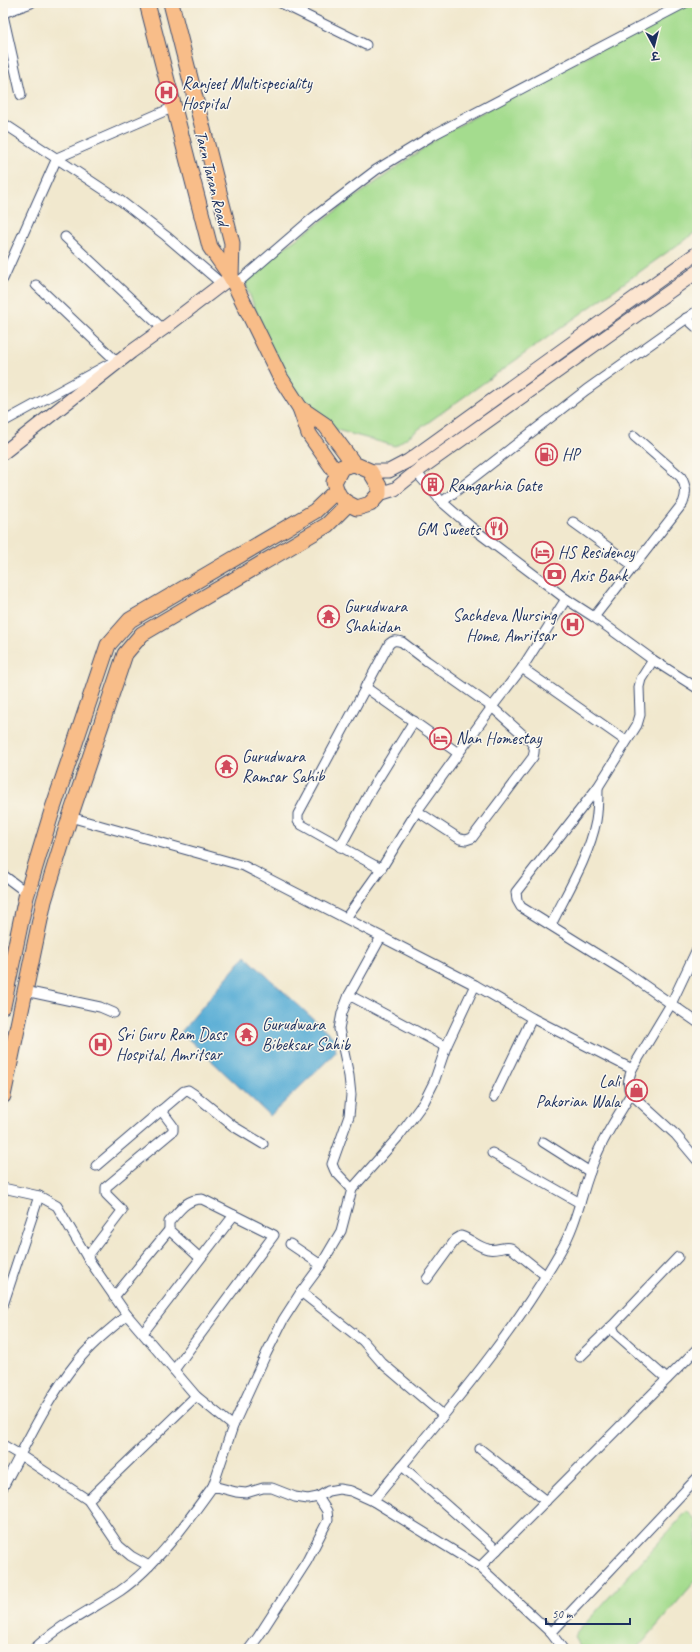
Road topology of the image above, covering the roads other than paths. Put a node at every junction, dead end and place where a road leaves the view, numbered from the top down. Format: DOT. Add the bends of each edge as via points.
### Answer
graph roads {
  1 [pos="32,3"];
  2 [pos="147,3"];
  3 [pos="171,3"];
  4 [pos="281,3"];
  5 [pos="685,3"];
  6 [pos="3,14"];
  7 [pos="366,45"];
  8 [pos="22,95"];
  9 [pos="174,108"];
  10 [pos="3,123"];
  11 [pos="57,158"];
  12 [pos="65,237"];
  13 [pos="697,253"];
  14 [pos="697,272"];
  15 [pos="3,279"];
  16 [pos="229,282"];
  17 [pos="36,285"];
  18 [pos="697,311"];
  19 [pos="686,318"];
  20 [pos="697,328"];
  21 [pos="163,329"];
  22 [pos="130,352"];
  23 [pos="115,360"];
  24 [pos="300,408"];
  25 [pos="3,422"];
  26 [pos="634,436"];
  27 [pos="3,453"];
  28 [pos="354,464"];
  29 [pos="370,471"];
  30 [pos="416,472"];
  31 [pos="338,474"];
  32 [pos="336,491"];
  33 [pos="378,494"];
  34 [pos="442,502"];
  35 [pos="348,504"];
  36 [pos="573,522"];
  37 [pos="634,566"];
  38 [pos="566,599"];
  39 [pos="594,617"];
  40 [pos="653,660"];
  41 [pos="522,668"];
  42 [pos="365,687"];
  43 [pos="697,688"];
  44 [pos="492,707"];
  45 [pos="414,721"];
  46 [pos="626,741"];
  47 [pos="458,753"];
  48 [pos="598,787"];
  49 [pos="417,811"];
  50 [pos="70,817"];
  51 [pos="340,847"];
  52 [pos="381,869"];
  53 [pos="3,875"];
  54 [pos="27,893"];
  55 [pos="346,918"];
  56 [pos="551,925"];
  57 [pos="382,937"];
  58 [pos="697,949"];
  59 [pos="6,978"];
  60 [pos="475,985"];
  61 [pos="25,991"];
  62 [pos="349,995"];
  63 [pos="671,1004"];
  64 [pos="3,1006"];
  65 [pos="114,1013"];
  66 [pos="532,1018"];
  67 [pos="697,1022"];
  68 [pos="10,1030"];
  69 [pos="446,1047"];
  70 [pos="632,1069"];
  71 [pos="631,1094"];
  72 [pos="3,1096"];
  73 [pos="494,1098"];
  74 [pos="161,1110"];
  75 [pos="542,1142"];
  76 [pos="263,1144"];
  77 [pos="492,1153"];
  78 [pos="697,1160"];
  79 [pos="96,1166"];
  80 [pos="590,1172"];
  81 [pos="3,1188"];
  82 [pos="352,1189"];
  83 [pos="39,1196"];
  84 [pos="580,1204"];
  85 [pos="234,1214"];
  86 [pos="169,1230"];
  87 [pos="290,1244"];
  88 [pos="87,1257"];
  89 [pos="678,1257"];
  90 [pos="200,1258"];
  91 [pos="321,1264"];
  92 [pos="546,1276"];
  93 [pos="427,1279"];
  94 [pos="301,1292"];
  95 [pos="114,1297"];
  96 [pos="3,1304"];
  97 [pos="127,1315"];
  98 [pos="612,1326"];
  99 [pos="143,1333"];
  100 [pos="697,1349"];
  101 [pos="580,1357"];
  102 [pos="174,1370"];
  103 [pos="667,1380"];
  104 [pos="196,1396"];
  105 [pos="443,1416"];
  106 [pos="233,1426"];
  107 [pos="3,1445"];
  108 [pos="480,1449"];
  109 [pos="20,1455"];
  110 [pos="402,1466"];
  111 [pos="697,1478"];
  112 [pos="213,1486"];
  113 [pos="3,1487"];
  114 [pos="318,1497"];
  115 [pos="88,1500"];
  116 [pos="373,1501"];
  117 [pos="546,1501"];
  118 [pos="497,1550"];
  119 [pos="149,1566"];
  120 [pos="480,1567"];
  121 [pos="550,1633"];
  122 [pos="34,1649"];
  123 [pos="249,1649"];
  124 [pos="563,1649"];
  1 -- 6 [label="street"];
  2 -- 9 [label="main road, Tarn Taran Road"];
  3 -- 16 [label="main road, Tarn Taran Road" via="232,243"];
  4 -- 7 [label="street"];
  5 -- 16 [label="street" via="433,135 376,170"];
  6 -- 8 [label="street"];
  9 -- 11 [label="street"];
  9 -- 16 [label="main road, Tarn Taran Road" via="210,247"];
  10 -- 11 [label="street"];
  11 -- 15 [label="street"];
  11 -- 16 [label="street" via="121,201"];
  12 -- 21 [label="street"];
  13 -- 29 [label="main road" via="408,461 389,471"];
  14 -- 30 [label="main road"];
  16 -- 21 [label="main road"];
  16 -- 24 [label="main road" via="280,377"];
  17 -- 23 [label="street"];
  18 -- 19 [label="street"];
  19 -- 20 [label="street"];
  19 -- 34 [label="street" via="586,390"];
  21 -- 22 [label="main road"];
  22 -- 23 [label="street"];
  22 -- 27 [label="main road"];
  23 -- 25 [label="street"];
  24 -- 28 [label="main road" via="325,425"];
  24 -- 31 [label="main road" via="309,434"];
  26 -- 37 [label="street" via="681,477 686,485 684,503"];
  28 -- 29 [label="main road"];
  28 -- 31 [label="main road" via="342,466"];
  29 -- 33 [label="main road" via="379,486"];
  30 -- 33 [label="main road" via="395,489"];
  30 -- 34 [label="street"];
  31 -- 32 [label="main road" via="334,482"];
  32 -- 35 [label="main road"];
  32 -- 54 [label="main road" via="315,511 130,620 108,645"];
  33 -- 35 [label="main road" via="370,504 357,508"];
  34 -- 38 [label="street"];
  35 -- 50 [label="main road" via="327,525 142,634 125,654"];
  36 -- 37 [label="street"];
  37 -- 39 [label="street"];
  38 -- 39 [label="street"];
  38 -- 41 [label="street"];
  39 -- 40 [label="street"];
  40 -- 43 [label="street"];
  40 -- 46 [label="street" via="641,679 640,715 637,725"];
  41 -- 44 [label="street"];
  41 -- 46 [label="street"];
  42 -- 44 [label="street" via="389,644 397,640"];
  42 -- 45 [label="street"];
  42 -- 51 [label="street" via="298,814 298,821 302,825"];
  44 -- 47 [label="street"];
  44 -- 49 [label="street" via="530,741 535,751 533,757 472,838 460,839"];
  45 -- 47 [label="street"];
  45 -- 51 [label="street" via="371,790"];
  46 -- 48 [label="street"];
  47 -- 49 [label="street"];
  48 -- 56 [label="street" via="596,821 591,839"];
  48 -- 56 [label="street" via="516,892 521,907"];
  49 -- 52 [label="street"];
  50 -- 55 [label="street" via="244,866"];
  50 -- 61 [label="main road" via="44,901"];
  51 -- 52 [label="street"];
  52 -- 55 [label="street"];
  53 -- 54 [label="street"];
  54 -- 59 [label="main road"];
  55 -- 57 [label="street"];
  56 -- 63 [label="street"];
  57 -- 60 [label="street"];
  57 -- 62 [label="street"];
  58 -- 63 [label="street"];
  59 -- 64 [label="main road"];
  60 -- 66 [label="street"];
  60 -- 69 [label="street"];
  61 -- 65 [label="street" via="100,1007"];
  61 -- 68 [label="main road"];
  62 -- 69 [label="street"];
  62 -- 82 [label="street" via="339,1029 349,1076 350,1109 344,1135 332,1164 335,1171"];
  63 -- 67 [label="street"];
  63 -- 70 [label="street"];
  66 -- 70 [label="street"];
  66 -- 73 [label="street"];
  68 -- 72 [label="main road"];
  69 -- 82 [label="street" via="424,1102 399,1136"];
  70 -- 71 [label="street" via="628,1080"];
  71 -- 78 [label="street" via="676,1134"];
  71 -- 80 [label="street" via="596,1155"];
  74 -- 76 [label="street" via="176,1096 188,1090 233,1126"];
  74 -- 79 [label="street"];
  74 -- 88 [label="street" via="173,1126 173,1131 106,1187 106,1194 122,1211"];
  75 -- 80 [label="street"];
  77 -- 84 [label="street"];
  80 -- 84 [label="street"];
  81 -- 83 [label="street"];
  82 -- 91 [label="street" via="341,1231"];
  83 -- 88 [label="street" via="57,1206"];
  83 -- 96 [label="street"];
  84 -- 92 [label="street" via="571,1230"];
  85 -- 86 [label="street" via="202,1199 194,1199 186,1203 169,1222"];
  85 -- 90 [label="street"];
  85 -- 102 [label="street" via="274,1235"];
  86 -- 90 [label="street"];
  86 -- 95 [label="street"];
  87 -- 91 [label="street"];
  88 -- 95 [label="street"];
  89 -- 98 [label="street"];
  90 -- 99 [label="street"];
  91 -- 94 [label="street"];
  92 -- 93 [label="street" via="511,1248 486,1248 462,1236 456,1238"];
  92 -- 105 [label="street" via="506,1336"];
  94 -- 105 [label="street" via="363,1341 382,1363"];
  94 -- 106 [label="street" via="266,1354"];
  95 -- 97 [label="street"];
  97 -- 99 [label="street"];
  97 -- 109 [label="street" via="76,1362 58,1387"];
  98 -- 101 [label="street"];
  98 -- 103 [label="street" via="615,1333"];
  99 -- 102 [label="street"];
  100 -- 103 [label="street"];
  102 -- 104 [label="street"];
  103 -- 117 [label="street"];
  104 -- 106 [label="street"];
  104 -- 115 [label="street"];
  105 -- 110 [label="street"];
  106 -- 112 [label="street"];
  107 -- 109 [label="street"];
  108 -- 117 [label="street"];
  109 -- 113 [label="street"];
  109 -- 115 [label="street"];
  110 -- 116 [label="street"];
  110 -- 118 [label="street"];
  111 -- 121 [label="street"];
  112 -- 114 [label="street" via="246,1493 272,1488 296,1497"];
  112 -- 119 [label="street" via="192,1517"];
  114 -- 116 [label="street" via="328,1491 339,1489 351,1491"];
  114 -- 123 [label="street" via="327,1511 328,1520 307,1561"];
  115 -- 119 [label="street" via="119,1546"];
  116 -- 120 [label="street"];
  117 -- 118 [label="street"];
  118 -- 120 [label="street"];
  119 -- 122 [label="street" via="121,1590 65,1624"];
  120 -- 121 [label="street"];
  121 -- 124 [label="street"];
}
